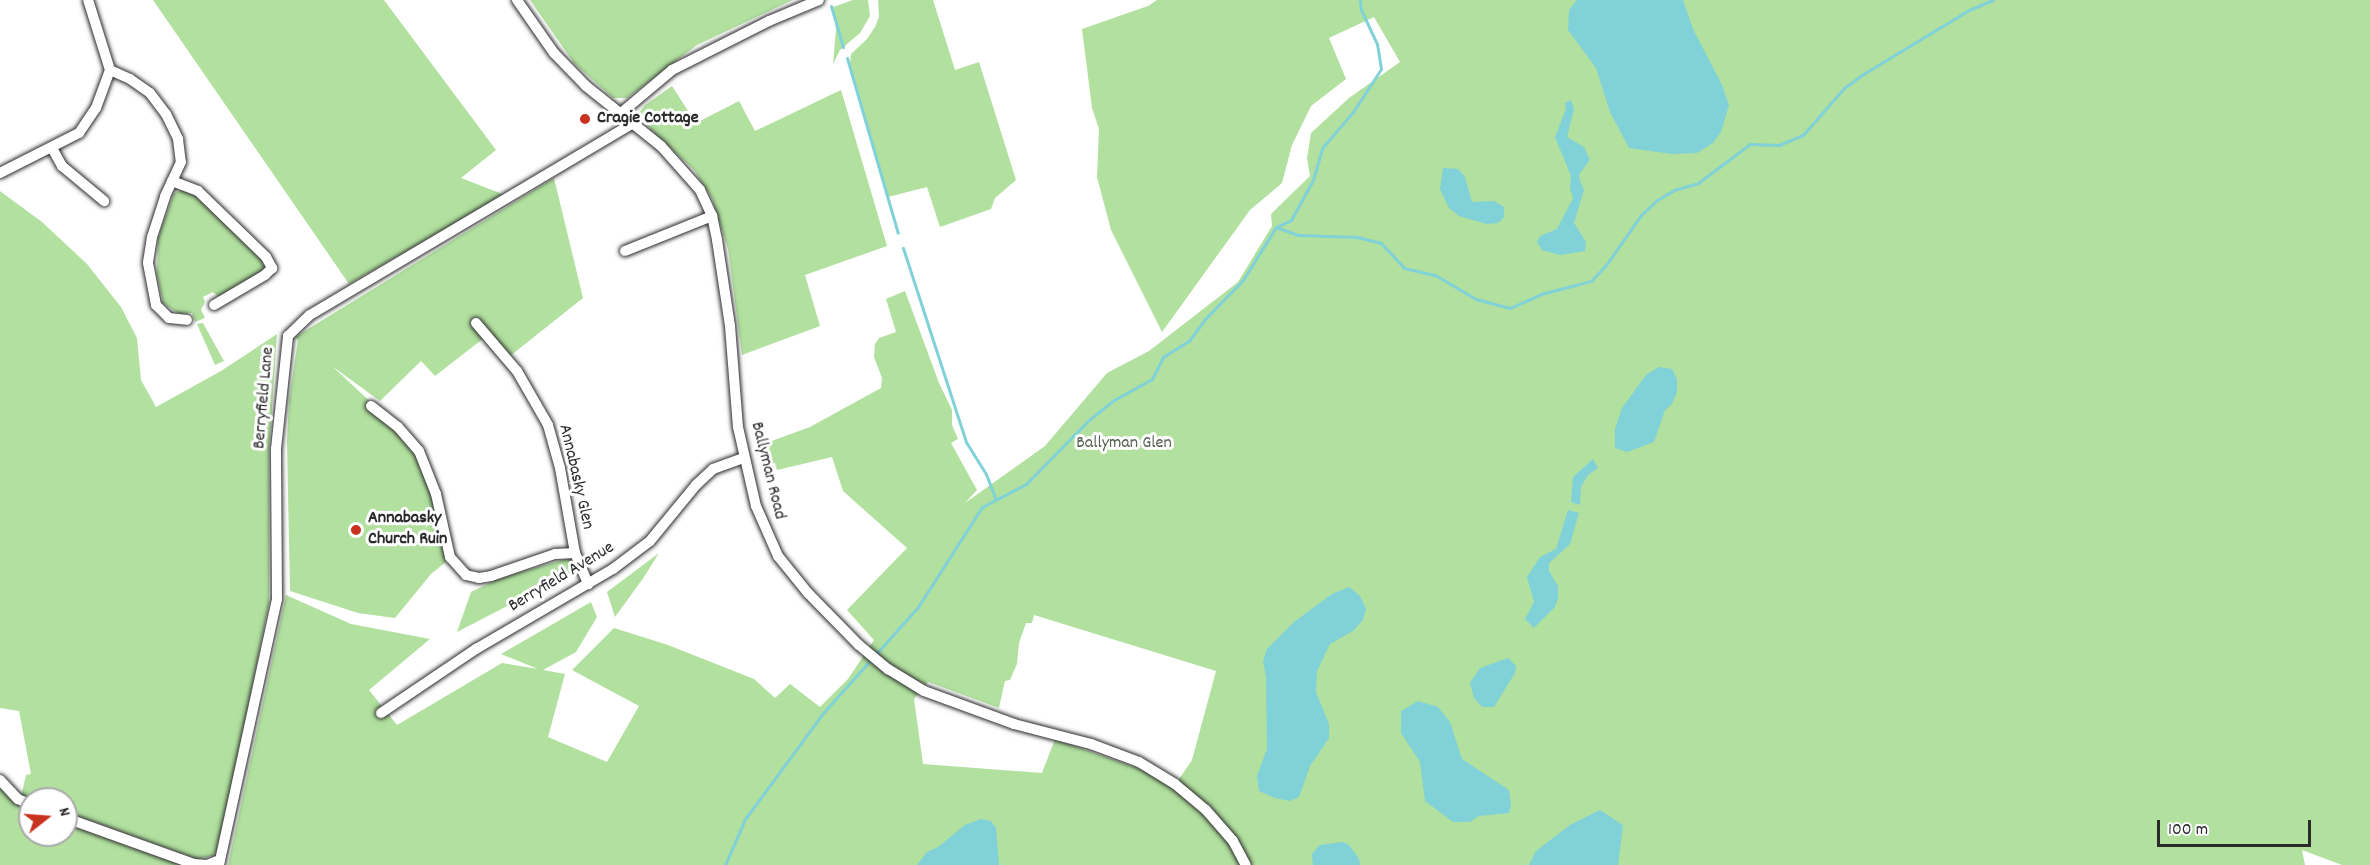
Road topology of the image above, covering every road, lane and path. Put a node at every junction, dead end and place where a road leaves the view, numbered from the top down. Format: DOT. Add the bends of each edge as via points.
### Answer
graph roads {
  1 [pos="88,0"];
  2 [pos="516,0"];
  3 [pos="819,0"];
  4 [pos="110,70"];
  5 [pos="621,113"];
  6 [pos="634,123"];
  7 [pos="52,148"];
  8 [pos="0,173"];
  9 [pos="172,181"];
  10 [pos="104,201"];
  11 [pos="712,216"];
  12 [pos="625,251"];
  13 [pos="214,305"];
  14 [pos="187,320"];
  15 [pos="476,323"];
  16 [pos="371,406"];
  17 [pos="744,458"];
  18 [pos="575,553"];
  19 [pos="588,584"];
  20 [pos="381,713"];
  21 [pos="0,780"];
  22 [pos="18,799"];
  23 [pos="78,822"];
  24 [pos="220,863"];
  25 [pos="1246,865"];
  1 -- 4 [label="street"];
  2 -- 5 [label="street, Ballyman Road" via="554,53 586,86"];
  3 -- 5 [label="street" via="672,70"];
  4 -- 7 [label="street" via="96,108 79,133"];
  4 -- 9 [label="street" via="150,93 166,114 178,140 181,162"];
  5 -- 6 [label="street, Ballyman Road"];
  6 -- 11 [label="street, Ballyman Road" via="682,168 700,190"];
  6 -- 24 [label="street, Berryfield Lane" via="310,315 288,336 276,449 277,599"];
  7 -- 8 [label="street"];
  7 -- 10 [label="street" via="62,166"];
  9 -- 13 [label="street" via="198,191 266,257 272,268"];
  9 -- 14 [label="street" via="152,237 148,263 156,305 169,318"];
  11 -- 12 [label="street"];
  11 -- 17 [label="street, Ballyman Road" via="730,326"];
  15 -- 18 [label="street, Annabasky Glen" via="517,371 548,424"];
  16 -- 18 [label="street, Annabasky Glen" via="398,427 419,451 436,494 450,557 466,575 491,576 555,554"];
  17 -- 19 [label="street, Berryfield Avenue" via="713,470 650,542"];
  17 -- 25 [label="street, Ballyman Road" via="756,506 778,555 827,614 888,669 924,691 964,707 1139,762 1175,784 1206,810 1233,841"];
  18 -- 19 [label="street, Annabasky Glen"];
  19 -- 20 [label="street, Berryfield Avenue" via="485,643"];
  21 -- 22 [label="street"];
  23 -- 24 [label="street" via="194,864"];
}
